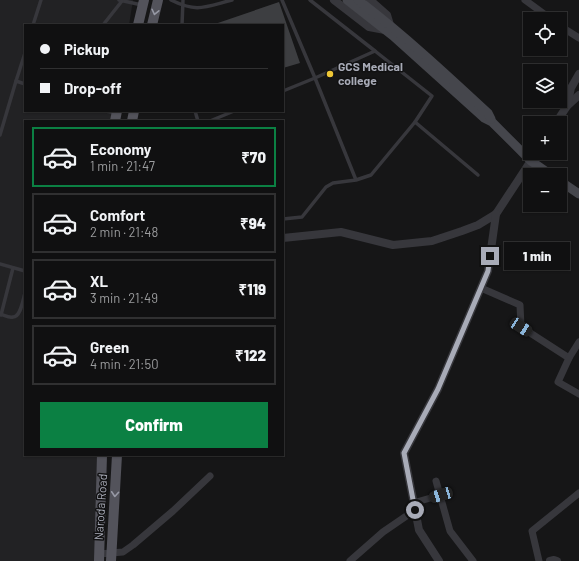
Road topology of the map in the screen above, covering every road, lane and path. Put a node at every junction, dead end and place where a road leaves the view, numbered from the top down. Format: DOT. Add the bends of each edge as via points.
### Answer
graph roads {
  1 [pos="41,0"];
  2 [pos="120,0"];
  3 [pos="158,0"];
  4 [pos="171,0"];
  5 [pos="183,0"];
  6 [pos="232,0"];
  7 [pos="282,0"];
  8 [pos="310,0"];
  9 [pos="334,0"];
  10 [pos="347,0"];
  11 [pos="358,0"];
  12 [pos="370,0"];
  13 [pos="525,0"];
  14 [pos="144,3"];
  15 [pos="183,6"];
  16 [pos="541,12"];
  17 [pos="369,13"];
  18 [pos="33,24"];
  19 [pos="104,24"];
  20 [pos="138,24"];
  21 [pos="152,24"];
  22 [pos="182,24"];
  23 [pos="388,28"];
  24 [pos="567,30"];
  25 [pos="579,38"];
  26 [pos="375,51"];
  27 [pos="24,56"];
  28 [pos="579,74"];
  29 [pos="315,78"];
  30 [pos="16,81"];
  31 [pos="24,84"];
  32 [pos="576,85"];
  33 [pos="284,91"];
  34 [pos="579,95"];
  35 [pos="567,104"];
  36 [pos="567,105"];
  37 [pos="232,112"];
  38 [pos="212,120"];
  39 [pos="415,122"];
  40 [pos="0,135"];
  41 [pos="523,148"];
  42 [pos="532,160"];
  43 [pos="537,160"];
  44 [pos="544,168"];
  45 [pos="478,175"];
  46 [pos="356,180"];
  47 [pos="567,186"];
  48 [pos="579,194"];
  49 [pos="496,214"];
  50 [pos="284,219"];
  51 [pos="284,238"];
  52 [pos="0,264"];
  53 [pos="13,268"];
  54 [pos="24,271"];
  55 [pos="481,288"];
  56 [pos="24,296"];
  57 [pos="0,314"];
  58 [pos="579,342"];
  59 [pos="569,358"];
  60 [pos="579,394"];
  61 [pos="102,456"];
  62 [pos="117,456"];
  63 [pos="210,476"];
  64 [pos="436,480"];
  65 [pos="579,493"];
  66 [pos="441,495"];
  67 [pos="414,506"];
  68 [pos="99,557"];
  69 [pos="111,557"];
  70 [pos="438,560"];
  71 [pos="350,561"];
  72 [pos="473,561"];
  73 [pos="539,561"];
  74 [pos="550,561"];
  75 [pos="557,561"];
  1 -- 18 [label="lane"];
  2 -- 14 [label="lane"];
  2 -- 19 [label="lane"];
  3 -- 21 [label="main road, one-way"];
  4 -- 15 [label="lane"];
  5 -- 15 [label="lane"];
  6 -- 15 [label="lane" via="200,9"];
  7 -- 29 [label="lane"];
  8 -- 26 [label="lane"];
  9 -- 23 [label="street" via="369,27"];
  10 -- 17 [label="main road"];
  11 -- 17 [label="main road"];
  12 -- 23 [label="street" via="387,15"];
  13 -- 16 [label="street"];
  14 -- 20 [label="main road"];
  15 -- 22 [label="lane"];
  17 -- 23 [label="main road"];
  23 -- 41 [label="main road" via="484,118"];
  24 -- 25 [label="street"];
  26 -- 29 [label="lane"];
  26 -- 39 [label="lane" via="432,96"];
  27 -- 30 [label="lane"];
  28 -- 32 [label="street"];
  29 -- 33 [label="lane"];
  29 -- 46 [label="lane"];
  30 -- 31 [label="lane"];
  30 -- 40 [label="lane"];
  32 -- 35 [label="street"];
  34 -- 36 [label="street"];
  37 -- 38 [label="lane"];
  39 -- 45 [label="lane"];
  39 -- 46 [label="lane" via="371,175"];
  42 -- 49 [label="street"];
  43 -- 44 [label="main road"];
  46 -- 50 [label="lane" via="333,183 326,187 302,217"];
  47 -- 48 [label="main road"];
  49 -- 51 [label="street" via="478,225 432,241 393,245 341,232"];
  49 -- 55 [label="street" via="488,271"];
  52 -- 53 [label="lane"];
  53 -- 54 [label="lane"];
  53 -- 57 [label="lane"];
  55 -- 59 [label="street" via="520,305 521,327"];
  55 -- 67 [label="street" via="438,389 404,453"];
  56 -- 57 [label="lane" via="16,316"];
  58 -- 59 [label="street"];
  59 -- 60 [label="street" via="558,382"];
  61 -- 68 [label="main road, Naroda Road"];
  62 -- 69 [label="main road, Naroda Road, one-way"];
  63 -- 69 [label="street" via="139,540"];
  64 -- 66 [label="street"];
  65 -- 73 [label="street" via="532,531"];
  66 -- 67 [label="street"];
  66 -- 72 [label="street" via="450,531"];
  67 -- 70 [label="street" via="418,530"];
  67 -- 71 [label="street"];
  68 -- 69 [label="street"];
  74 -- 75 [label="street"];
}
